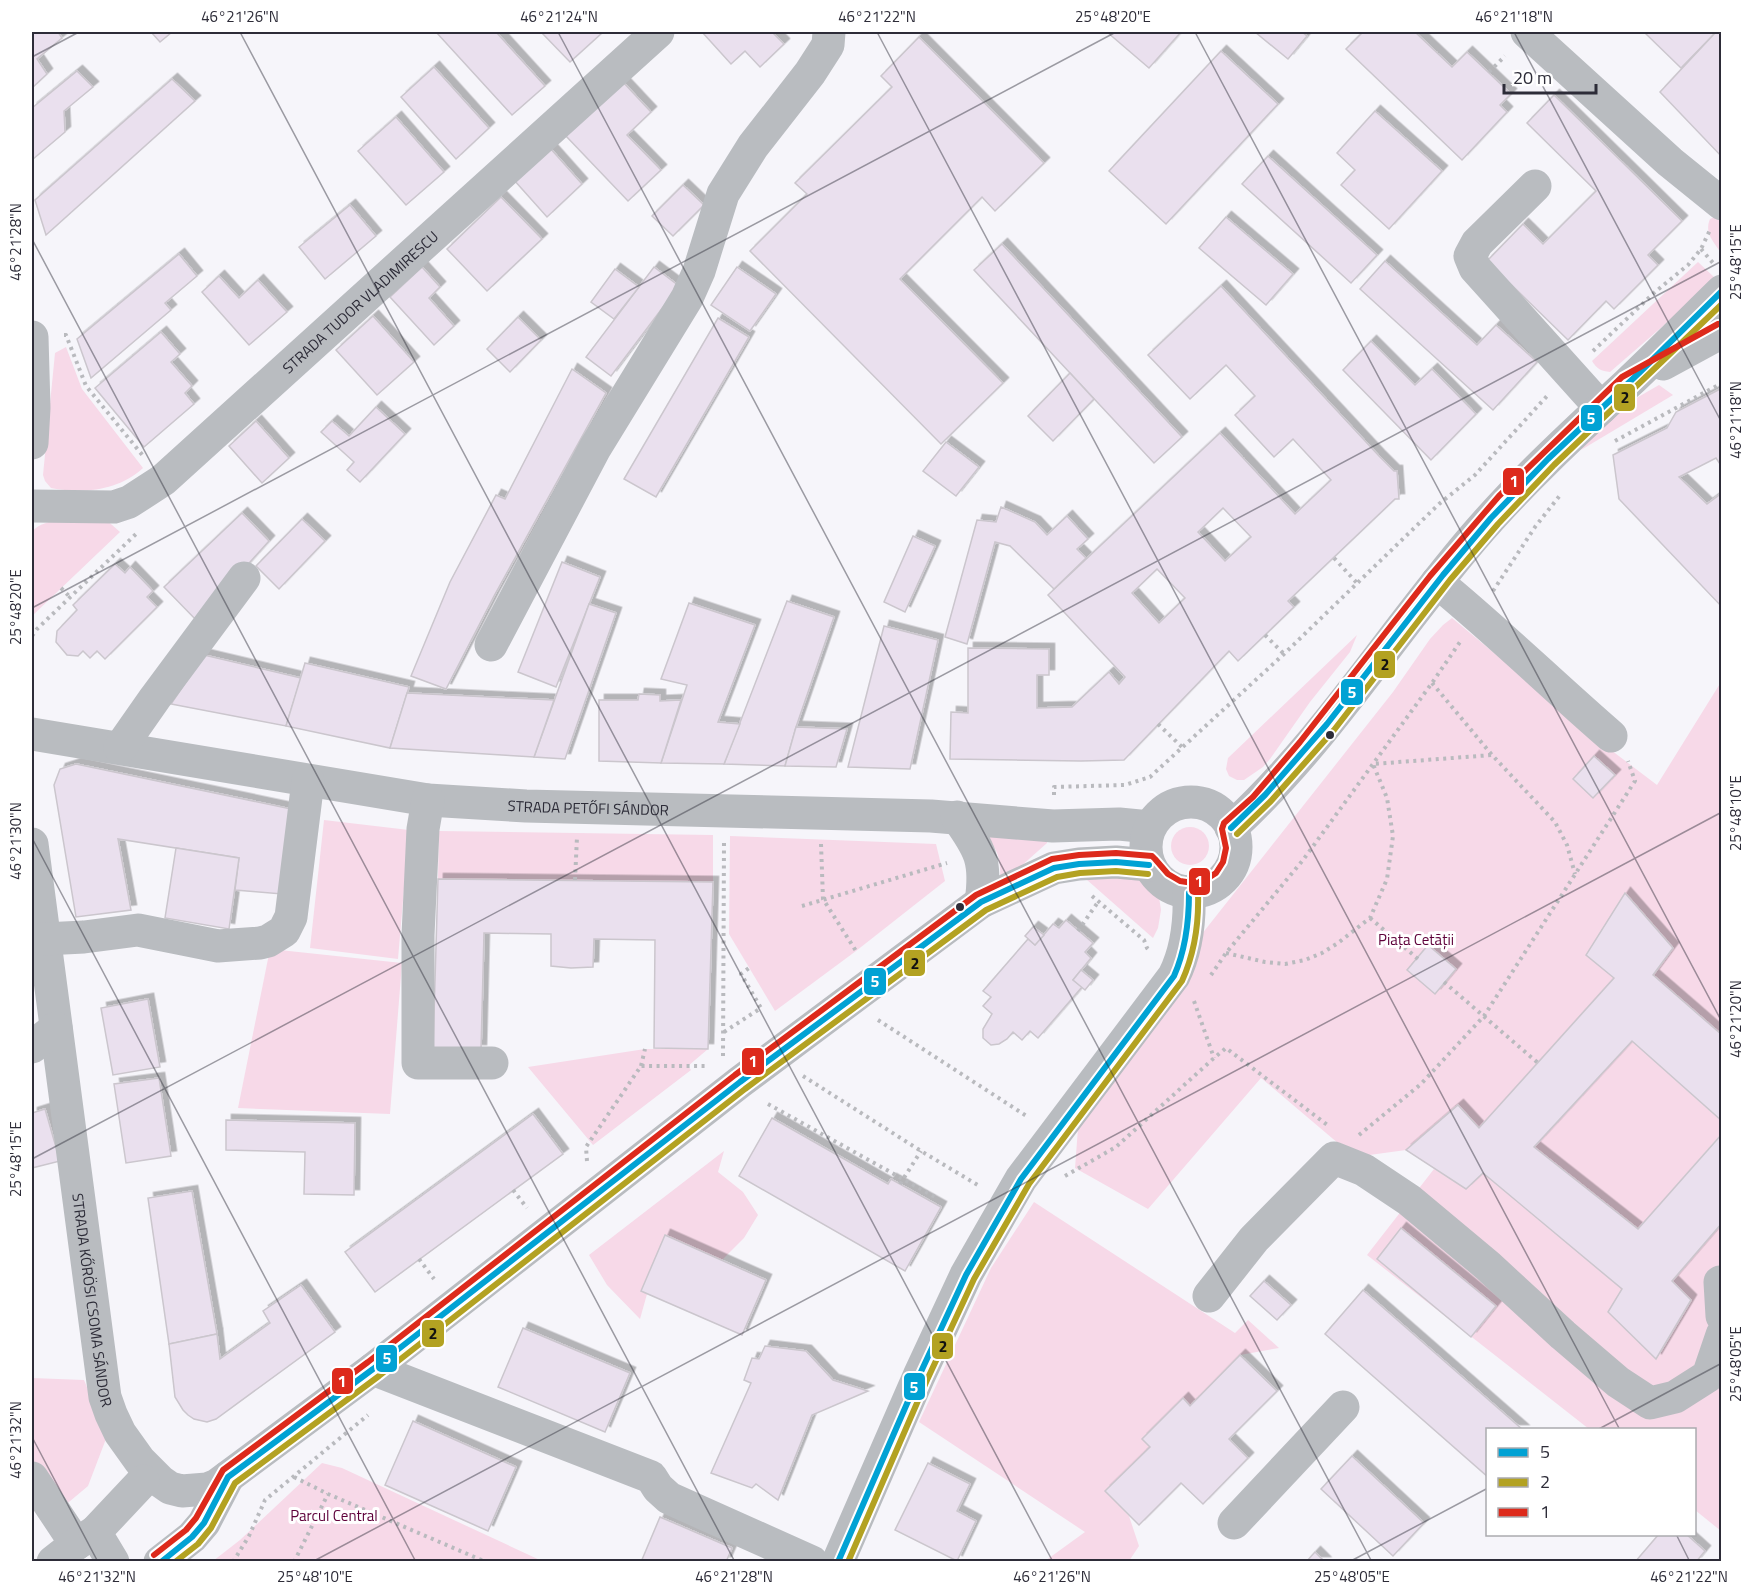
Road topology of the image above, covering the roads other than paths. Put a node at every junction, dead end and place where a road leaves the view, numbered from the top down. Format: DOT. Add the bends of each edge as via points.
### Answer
graph roads {
  1 [pos="658,32"];
  2 [pos="829,32"];
  3 [pos="1527,32"];
  4 [pos="1535,186"];
  5 [pos="1722,204"];
  6 [pos="1722,291"];
  7 [pos="1722,332"];
  8 [pos="32,338"];
  9 [pos="1628,384"];
  10 [pos="1600,408"];
  11 [pos="32,443"];
  12 [pos="32,506"];
  13 [pos="244,578"];
  14 [pos="1437,582"];
  15 [pos="491,645"];
  16 [pos="32,734"];
  17 [pos="1611,736"];
  18 [pos="120,748"];
  19 [pos="308,781"];
  20 [pos="428,800"];
  21 [pos="957,817"];
  22 [pos="1150,827"];
  23 [pos="1231,828"];
  24 [pos="32,844"];
  25 [pos="1149,865"];
  26 [pos="1189,892"];
  27 [pos="981,902"];
  28 [pos="44,939"];
  29 [pos="44,1038"];
  30 [pos="492,1063"];
  31 [pos="1720,1282"];
  32 [pos="1209,1296"];
  33 [pos="1722,1317"];
  34 [pos="1722,1335"];
  35 [pos="373,1369"];
  36 [pos="1343,1407"];
  37 [pos="228,1477"];
  38 [pos="32,1478"];
  39 [pos="143,1481"];
  40 [pos="1234,1523"];
  41 [pos="75,1546"];
  42 [pos="113,1562"];
  43 [pos="160,1562"];
  44 [pos="812,1562"];
  45 [pos="837,1562"];
  1 -- 12 [label="street, STRADA TUDOR VLADIMIRESCU" via="163,480 114,507"];
  2 -- 15 [label="street" via="828,45 810,73 753,146 723,194 687,298 595,448"];
  3 -- 5 [label="street"];
  4 -- 10 [label="street" via="1477,243 1470,256 1475,268"];
  6 -- 9 [label="street"];
  7 -- 9 [label="street"];
  8 -- 11 [label="street"];
  9 -- 10 [label="street"];
  10 -- 14 [label="street" via="1506,502"];
  13 -- 18 [label="street"];
  14 -- 17 [label="street"];
  14 -- 23 [label="street" via="1307,748 1259,803"];
  16 -- 18 [label="street, STRADA PETŐFI SÁNDOR"];
  18 -- 19 [label="street, STRADA PETŐFI SÁNDOR"];
  19 -- 20 [label="street, STRADA PETŐFI SÁNDOR"];
  19 -- 28 [label="street" via="291,917 284,931 275,937 260,943 218,946 138,930"];
  20 -- 21 [label="street, STRADA PETŐFI SÁNDOR"];
  20 -- 30 [label="street" via="418,935 418,1063"];
  21 -- 22 [label="street, STRADA PETŐFI SÁNDOR" via="1053,826"];
  21 -- 27 [label="street" via="977,846 982,861"];
  22 -- 23 [label="street" via="1164,811 1177,804 1198,802 1223,816"];
  22 -- 25 [label="street" via="1146,846"];
  23 -- 26 [label="street" via="1236,850 1228,872 1212,887"];
  24 -- 28 [label="street, STRADA KŐRÖSI CSOMA SÁNDOR"];
  25 -- 26 [label="street" via="1162,882"];
  25 -- 27 [label="street" via="1116,862 1054,868"];
  26 -- 45 [label="street" via="1190,913 1181,962 1184,988 1055,1134 1007,1202 919,1376"];
  27 -- 35 [label="street" via="731,1089"];
  28 -- 29 [label="street, STRADA KŐRÖSI CSOMA SÁNDOR"];
  29 -- 37 [label="street, STRADA KŐRÖSI CSOMA SÁNDOR" via="111,1414 140,1461 170,1488 207,1489"];
  31 -- 33 [label="street"];
  32 -- 34 [label="street" via="1254,1239 1334,1158 1364,1170 1409,1200 1581,1351 1650,1403 1675,1397 1708,1376"];
  35 -- 37 [label="street"];
  35 -- 44 [label="street" via="651,1477 669,1498"];
  36 -- 40 [label="street"];
  37 -- 43 [label="street" via="204,1523"];
  38 -- 41 [label="street"];
  39 -- 41 [label="street"];
  41 -- 42 [label="street"];
}
